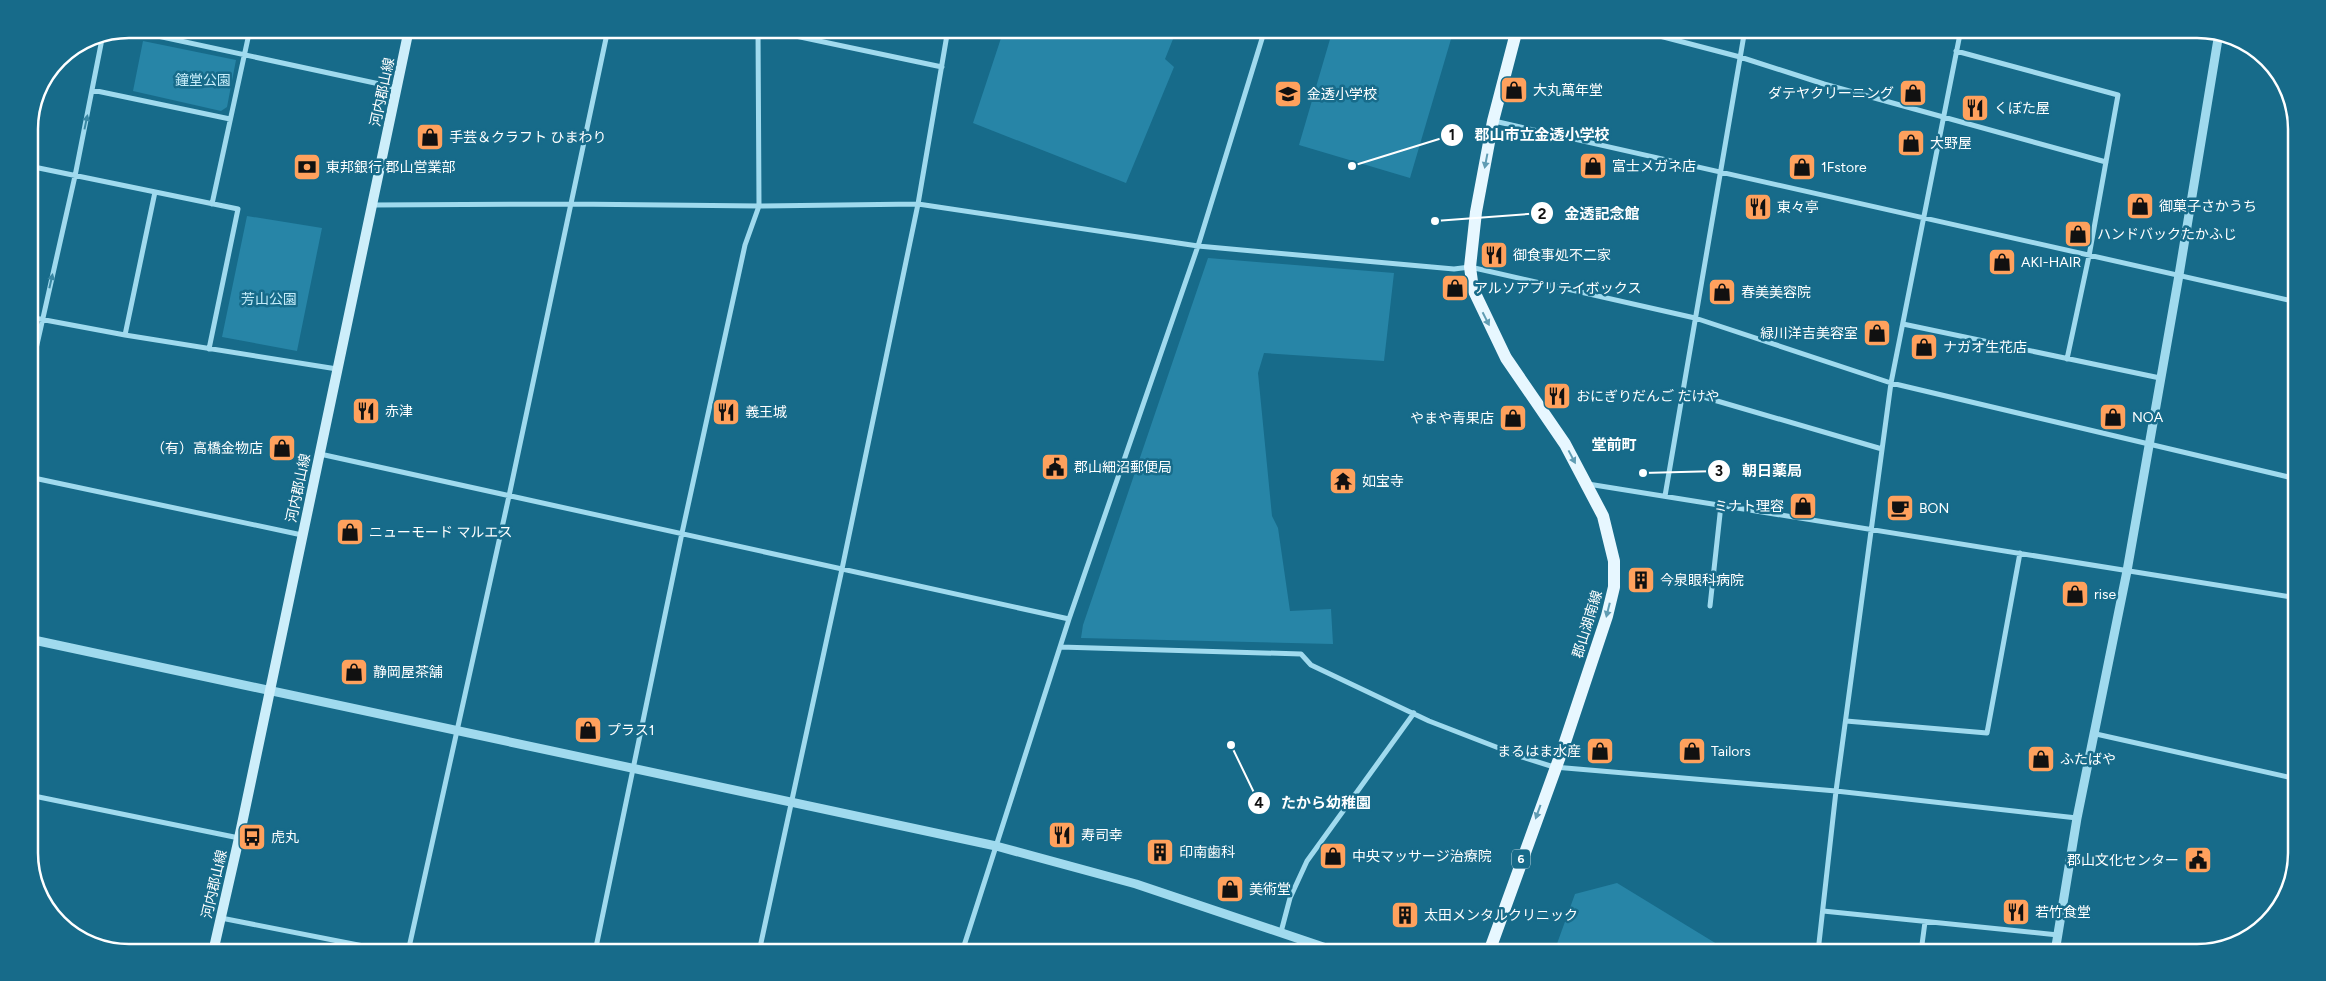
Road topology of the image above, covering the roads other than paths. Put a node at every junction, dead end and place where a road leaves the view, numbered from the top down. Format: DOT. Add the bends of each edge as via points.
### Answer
graph roads {
  1 [pos="166,38"];
  2 [pos="248,38"];
  3 [pos="408,38"];
  4 [pos="606,38"];
  5 [pos="758,38"];
  6 [pos="805,38"];
  7 [pos="947,38"];
  8 [pos="1262,38"];
  9 [pos="1515,38"];
  10 [pos="1667,38"];
  11 [pos="1743,38"];
  12 [pos="1959,38"];
  13 [pos="2218,40"];
  14 [pos="102,42"];
  15 [pos="1956,51"];
  16 [pos="244,55"];
  17 [pos="1740,57"];
  18 [pos="942,67"];
  19 [pos="398,88"];
  20 [pos="92,90"];
  21 [pos="1943,117"];
  22 [pos="230,119"];
  23 [pos="1493,121"];
  24 [pos="2106,162"];
  25 [pos="38,168"];
  26 [pos="1720,174"];
  27 [pos="75,176"];
  28 [pos="155,192"];
  29 [pos="212,204"];
  30 [pos="570,204"];
  31 [pos="918,204"];
  32 [pos="372,205"];
  33 [pos="759,206"];
  34 [pos="1923,219"];
  35 [pos="1198,246"];
  36 [pos="2089,256"];
  37 [pos="1470,267"];
  38 [pos="2179,275"];
  39 [pos="2288,300"];
  40 [pos="38,318"];
  41 [pos="1694,318"];
  42 [pos="42,319"];
  43 [pos="1903,324"];
  44 [pos="125,335"];
  45 [pos="38,338"];
  46 [pos="209,348"];
  47 [pos="2067,358"];
  48 [pos="337,369"];
  49 [pos="2160,378"];
  50 [pos="1891,383"];
  51 [pos="1682,391"];
  52 [pos="2148,444"];
  53 [pos="1882,449"];
  54 [pos="320,454"];
  55 [pos="2288,477"];
  56 [pos="38,479"];
  57 [pos="1587,484"];
  58 [pos="509,496"];
  59 [pos="1665,496"];
  60 [pos="1721,505"];
  61 [pos="1871,529"];
  62 [pos="682,533"];
  63 [pos="302,535"];
  64 [pos="2020,554"];
  65 [pos="842,569"];
  66 [pos="2127,571"];
  67 [pos="2288,597"];
  68 [pos="1710,606"];
  69 [pos="1069,619"];
  70 [pos="38,641"];
  71 [pos="1060,647"];
  72 [pos="269,691"];
  73 [pos="1414,713"];
  74 [pos="1846,721"];
  75 [pos="458,731"];
  76 [pos="2096,734"];
  77 [pos="1554,767"];
  78 [pos="634,769"];
  79 [pos="2288,777"];
  80 [pos="1836,791"];
  81 [pos="38,797"];
  82 [pos="792,802"];
  83 [pos="2077,818"];
  84 [pos="239,838"];
  85 [pos="996,846"];
  86 [pos="1822,911"];
  87 [pos="220,918"];
  88 [pos="1925,922"];
  89 [pos="1281,932"];
  90 [pos="2058,934"];
  91 [pos="215,944"];
  92 [pos="353,944"];
  93 [pos="410,944"];
  94 [pos="598,944"];
  95 [pos="761,944"];
  96 [pos="965,944"];
  97 [pos="1315,944"];
  98 [pos="1492,944"];
  99 [pos="1819,944"];
  100 [pos="1922,944"];
  101 [pos="2056,944"];
  1 -- 16 [label="street"];
  2 -- 16 [label="street"];
  3 -- 19 [label="main road, 河内郡山線"];
  4 -- 30 [label="street"];
  5 -- 33 [label="street"];
  6 -- 18 [label="street"];
  7 -- 18 [label="street"];
  8 -- 35 [label="street"];
  9 -- 23 [label="main road, 郡山湖南線 / 6"];
  10 -- 17 [label="street"];
  11 -- 17 [label="street"];
  12 -- 15 [label="street"];
  13 -- 38 [label="street"];
  14 -- 20 [label="street"];
  15 -- 21 [label="street"];
  15 -- 24 [label="street" via="2118,95"];
  16 -- 19 [label="street"];
  16 -- 22 [label="street"];
  17 -- 21 [label="street"];
  17 -- 26 [label="street"];
  18 -- 31 [label="street"];
  19 -- 32 [label="main road, 河内郡山線"];
  20 -- 22 [label="street"];
  27 -- 20 [label="street, one-way"];
  21 -- 24 [label="street"];
  21 -- 34 [label="street"];
  22 -- 29 [label="street"];
  23 -- 26 [label="street"];
  23 -- 37 [label="main road, 郡山湖南線 / 6, one-way" via="1476,212"];
  24 -- 36 [label="street"];
  25 -- 27 [label="street"];
  26 -- 34 [label="street"];
  26 -- 41 [label="street"];
  27 -- 28 [label="street"];
  42 -- 27 [label="street, one-way"];
  28 -- 29 [label="street"];
  28 -- 44 [label="street"];
  29 -- 46 [label="street" via="238,209"];
  30 -- 32 [label="street"];
  30 -- 33 [label="street"];
  30 -- 58 [label="street"];
  31 -- 33 [label="street"];
  31 -- 35 [label="street"];
  31 -- 65 [label="street"];
  32 -- 48 [label="main road, 河内郡山線"];
  33 -- 62 [label="street" via="745,245"];
  34 -- 36 [label="street"];
  34 -- 43 [label="street"];
  35 -- 37 [label="street" via="1454,269"];
  35 -- 69 [label="street"];
  36 -- 38 [label="street"];
  36 -- 47 [label="street"];
  37 -- 41 [label="street"];
  37 -- 57 [label="main road, 郡山湖南線 / 6, one-way" via="1473,289 1502,352 1565,444"];
  38 -- 39 [label="street"];
  38 -- 49 [label="street"];
  40 -- 42 [label="street"];
  41 -- 50 [label="street"];
  41 -- 51 [label="street"];
  42 -- 44 [label="street"];
  42 -- 45 [label="street"];
  43 -- 47 [label="street"];
  43 -- 50 [label="street"];
  44 -- 46 [label="street"];
  46 -- 48 [label="street"];
  47 -- 49 [label="street"];
  48 -- 54 [label="main road, 河内郡山線"];
  49 -- 52 [label="street"];
  50 -- 52 [label="street"];
  50 -- 53 [label="street"];
  51 -- 53 [label="street"];
  51 -- 59 [label="street"];
  52 -- 55 [label="street"];
  52 -- 66 [label="street"];
  53 -- 61 [label="street"];
  54 -- 58 [label="street"];
  54 -- 63 [label="main road, 河内郡山線"];
  56 -- 63 [label="street"];
  57 -- 59 [label="street"];
  57 -- 77 [label="main road, 郡山湖南線 / 6, one-way" via="1603,516 1614,560 1614,587 1607,616"];
  58 -- 62 [label="street"];
  58 -- 75 [label="street"];
  59 -- 60 [label="street"];
  60 -- 61 [label="street"];
  60 -- 68 [label="street"];
  61 -- 64 [label="street"];
  61 -- 74 [label="street"];
  62 -- 65 [label="street"];
  62 -- 78 [label="street"];
  63 -- 72 [label="main road, 河内郡山線"];
  64 -- 66 [label="street"];
  64 -- 74 [label="street" via="1986,733"];
  65 -- 69 [label="street"];
  65 -- 82 [label="street"];
  66 -- 67 [label="street"];
  66 -- 76 [label="street"];
  69 -- 71 [label="street"];
  70 -- 72 [label="street"];
  71 -- 73 [label="street" via="1301,654 1311,665"];
  71 -- 85 [label="street"];
  72 -- 75 [label="street"];
  72 -- 84 [label="main road, 河内郡山線"];
  73 -- 77 [label="street"];
  73 -- 89 [label="street" via="1307,861 1290,898"];
  74 -- 80 [label="street"];
  75 -- 78 [label="street"];
  75 -- 93 [label="street"];
  76 -- 79 [label="street"];
  76 -- 83 [label="street"];
  77 -- 80 [label="street"];
  77 -- 98 [label="main road, 郡山湖南線 / 6, one-way"];
  78 -- 82 [label="street"];
  78 -- 94 [label="street"];
  80 -- 83 [label="street"];
  80 -- 86 [label="street"];
  81 -- 84 [label="street"];
  82 -- 85 [label="street"];
  82 -- 95 [label="street"];
  83 -- 90 [label="street"];
  84 -- 87 [label="main road, 河内郡山線"];
  85 -- 89 [label="street" via="1136,884"];
  85 -- 96 [label="street"];
  86 -- 88 [label="street"];
  86 -- 99 [label="street"];
  87 -- 91 [label="main road, 河内郡山線"];
  87 -- 92 [label="street"];
  88 -- 90 [label="street"];
  88 -- 100 [label="street"];
  89 -- 97 [label="street"];
  90 -- 101 [label="street"];
}
